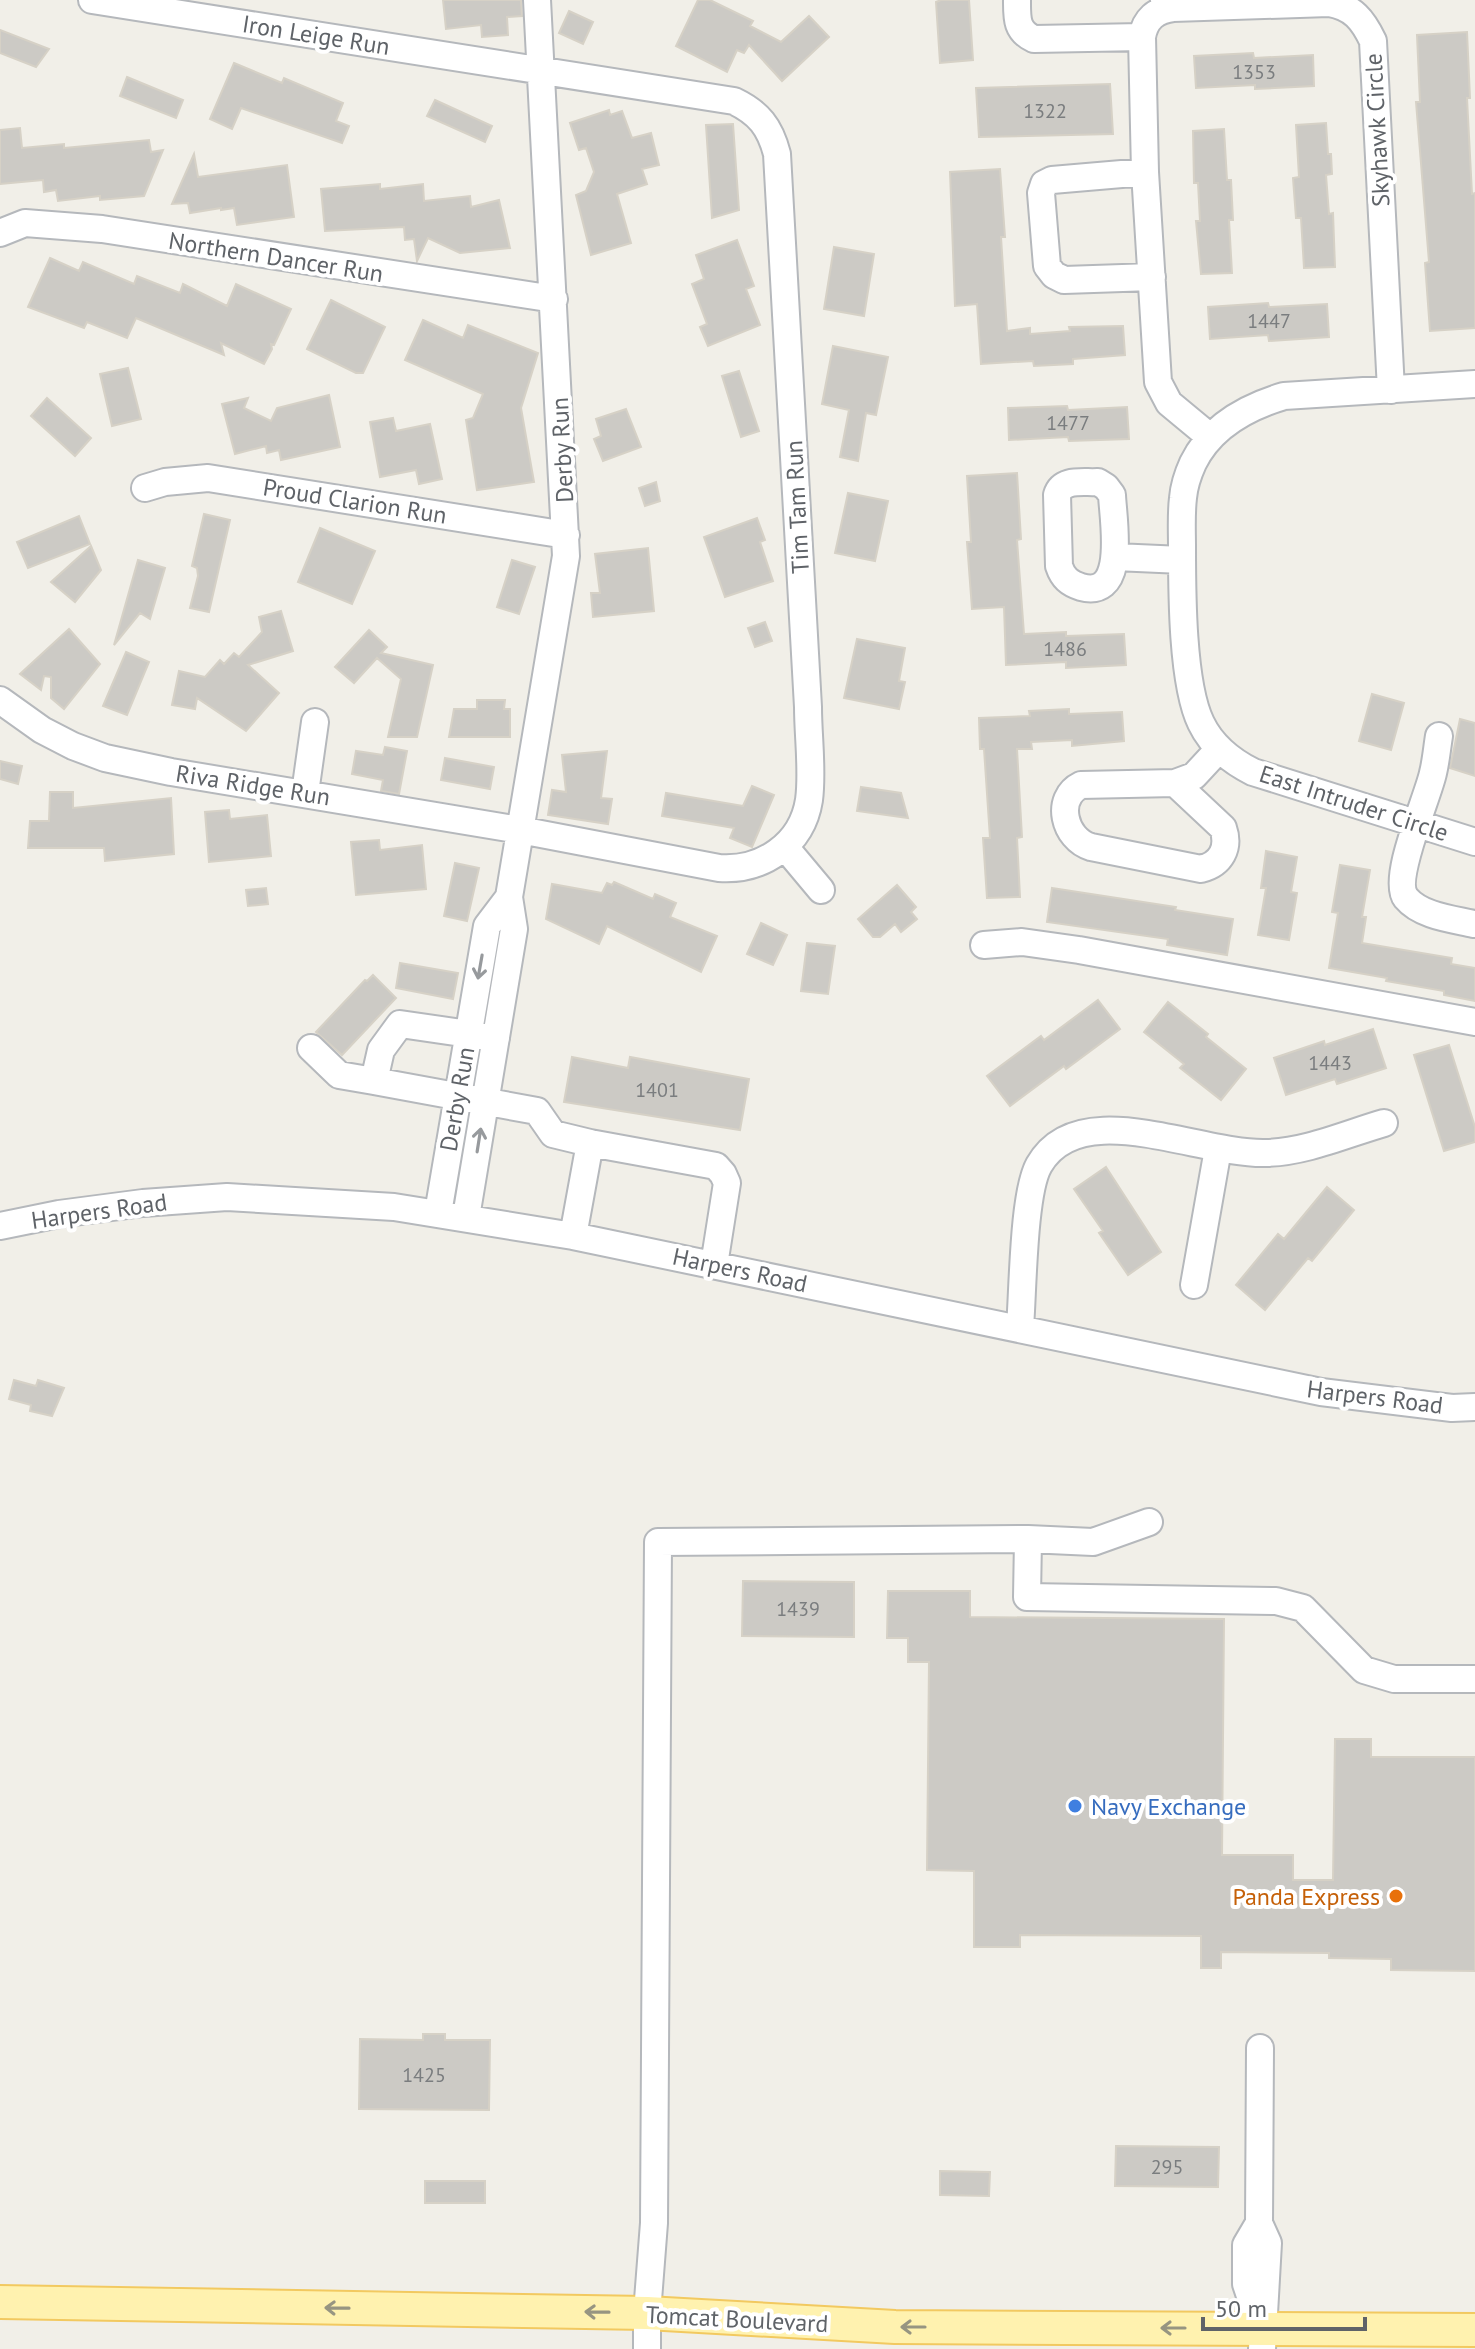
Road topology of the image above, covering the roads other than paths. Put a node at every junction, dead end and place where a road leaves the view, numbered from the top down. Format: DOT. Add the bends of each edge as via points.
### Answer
graph roads {
  1 [pos="92,0"];
  2 [pos="537,0"];
  3 [pos="1017,0"];
  4 [pos="1168,4"];
  5 [pos="1142,37"];
  6 [pos="541,70"];
  7 [pos="1145,172"];
  8 [pos="0,233"];
  9 [pos="1152,277"];
  10 [pos="554,299"];
  11 [pos="1475,384"];
  12 [pos="1391,390"];
  13 [pos="1210,437"];
  14 [pos="145,488"];
  15 [pos="566,535"];
  16 [pos="1115,557"];
  17 [pos="1182,560"];
  18 [pos="0,700"];
  19 [pos="315,722"];
  20 [pos="1439,736"];
  21 [pos="1219,749"];
  22 [pos="1175,783"];
  23 [pos="305,793"];
  24 [pos="1417,824"];
  25 [pos="520,830"];
  26 [pos="1475,842"];
  27 [pos="785,847"];
  28 [pos="821,890"];
  29 [pos="509,897"];
  30 [pos="1474,924"];
  31 [pos="984,945"];
  32 [pos="1475,1022"];
  33 [pos="468,1034"];
  34 [pos="496,1038"];
  35 [pos="311,1048"];
  36 [pos="374,1081"];
  37 [pos="457,1096"];
  38 [pos="485,1101"];
  39 [pos="1384,1123"];
  40 [pos="590,1143"];
  41 [pos="1218,1149"];
  42 [pos="438,1213"];
  43 [pos="466,1217"];
  44 [pos="0,1226"];
  45 [pos="573,1236"];
  46 [pos="714,1265"];
  47 [pos="1194,1285"];
  48 [pos="1020,1327"];
  49 [pos="1475,1407"];
  50 [pos="1149,1522"];
  51 [pos="1028,1539"];
  52 [pos="1475,1679"];
  53 [pos="1260,2048"];
  54 [pos="0,2302"];
  55 [pos="647,2313"];
  56 [pos="1475,2330"];
  57 [pos="1262,2339"];
  58 [pos="647,2349"];
  1 -- 6 [label="street, Iron Leige Run"];
  2 -- 6 [label="street, Derby Run"];
  3 -- 5 [label="street" via="1019,27 1034,39"];
  4 -- 5 [label="street, Skyhawk Circle" via="1149,18"];
  4 -- 12 [label="street, Skyhawk Circle" via="1329,3 1343,5 1366,25 1373,41"];
  5 -- 7 [label="street"];
  6 -- 10 [label="street, Derby Run"];
  6 -- 27 [label="street, Tim Tam Run" via="734,101 750,108 772,134 808,707 809,798 801,825"];
  7 -- 9 [label="street"];
  7 -- 9 [label="street" via="1052,180 1041,193 1047,266 1054,275 1064,280"];
  8 -- 10 [label="street, Northern Dancer Run" via="25,223 102,229"];
  9 -- 13 [label="street" via="1162,394"];
  10 -- 15 [label="street, Derby Run"];
  11 -- 12 [label="street, East Intruder Circle"];
  12 -- 13 [label="street, East Intruder Circle" via="1284,396 1233,417"];
  13 -- 17 [label="street, East Intruder Circle" via="1185,483"];
  14 -- 15 [label="street, Proud Clarion Run" via="208,478"];
  15 -- 25 [label="street, Derby Run"];
  16 -- 17 [label="street"];
  17 -- 21 [label="street, East Intruder Circle" via="1191,695 1199,721"];
  18 -- 23 [label="street, Riva Ridge Run" via="42,730 105,758"];
  19 -- 23 [label="street"];
  20 -- 24 [label="street"];
  21 -- 22 [label="street" via="1194,776"];
  21 -- 24 [label="street, East Intruder Circle" via="1253,772"];
  22 -- 22 [label="street" via="1073,789 1067,798 1071,836 1091,847 1201,869 1212,866 1224,851 1223,828"];
  23 -- 25 [label="street, Riva Ridge Run"];
  24 -- 26 [label="street, East Intruder Circle"];
  24 -- 30 [label="street" via="1401,882 1406,898 1427,912"];
  25 -- 27 [label="street" via="731,869 760,862"];
  25 -- 29 [label="street, Derby Run"];
  27 -- 28 [label="street"];
  29 -- 33 [label="street, Derby Run, one-way" via="487,926"];
  29 -- 34 [label="street, Derby Run" via="514,929"];
  31 -- 32 [label="street" via="1022,942 1079,950"];
  33 -- 34 [label="street"];
  33 -- 36 [label="street" via="400,1024 381,1050"];
  33 -- 37 [label="street, Derby Run"];
  34 -- 38 [label="street, Derby Run"];
  35 -- 36 [label="street" via="339,1075"];
  36 -- 37 [label="street"];
  37 -- 38 [label="street"];
  37 -- 42 [label="street, Derby Run"];
  38 -- 40 [label="street" via="537,1111 553,1134"];
  43 -- 38 [label="street, Derby Run, one-way"];
  39 -- 41 [label="street" via="1267,1153"];
  40 -- 45 [label="street"];
  40 -- 46 [label="street" via="716,1166 727,1183"];
  41 -- 47 [label="street"];
  41 -- 48 [label="street" via="1108,1129 1061,1140 1031,1184"];
  42 -- 43 [label="street, Harpers Road"];
  42 -- 44 [label="street, Harpers Road" via="227,1197 129,1205"];
  43 -- 45 [label="street, Harpers Road"];
  45 -- 46 [label="street, Harpers Road"];
  46 -- 48 [label="street, Harpers Road"];
  48 -- 49 [label="street, Harpers Road" via="1321,1392"];
  50 -- 51 [label="street" via="1093,1542"];
  51 -- 52 [label="street" via="1027,1597 1276,1601 1303,1608 1364,1670 1394,1679"];
  51 -- 55 [label="street" via="658,1542 654,2223"];
  53 -- 57 [label="street" via="1259,2223 1268,2243"];
  55 -- 54 [label="main road, Tomcat Boulevard, one-way"];
  57 -- 55 [label="main road, Tomcat Boulevard, one-way"];
  55 -- 58 [label="street"];
  56 -- 57 [label="main road, Tomcat Boulevard"];
}
